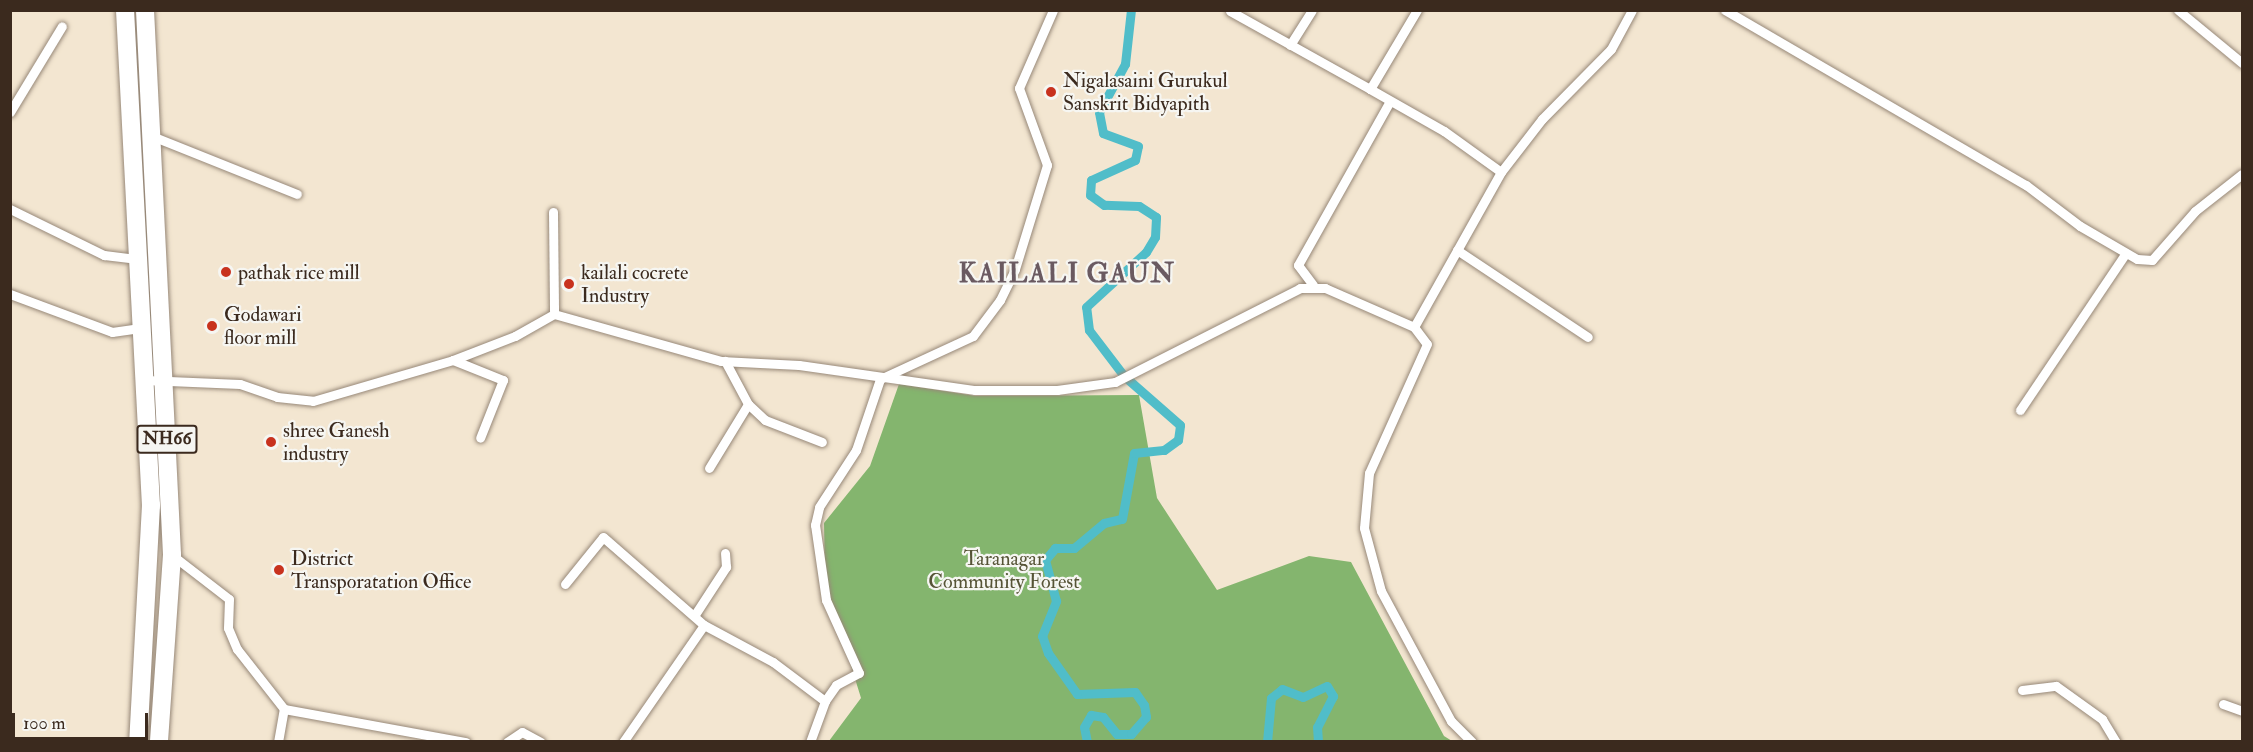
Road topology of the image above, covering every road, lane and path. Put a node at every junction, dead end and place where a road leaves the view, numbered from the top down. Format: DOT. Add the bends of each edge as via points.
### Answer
graph roads {
  1 [pos="125,10"];
  2 [pos="145,10"];
  3 [pos="1053,10"];
  4 [pos="1312,10"];
  5 [pos="1417,10"];
  6 [pos="1632,10"];
  7 [pos="1725,10"];
  8 [pos="2178,10"];
  9 [pos="1230,11"];
  10 [pos="62,27"];
  11 [pos="1290,45"];
  12 [pos="2242,63"];
  13 [pos="1370,89"];
  14 [pos="1390,101"];
  15 [pos="10,112"];
  16 [pos="152,136"];
  17 [pos="1500,172"];
  18 [pos="2242,174"];
  19 [pos="297,194"];
  20 [pos="10,209"];
  21 [pos="553,212"];
  22 [pos="1456,250"];
  23 [pos="2126,253"];
  24 [pos="138,260"];
  25 [pos="1312,285"];
  26 [pos="10,294"];
  27 [pos="554,314"];
  28 [pos="1414,327"];
  29 [pos="142,328"];
  30 [pos="1588,337"];
  31 [pos="453,360"];
  32 [pos="725,361"];
  33 [pos="154,380"];
  34 [pos="880,380"];
  35 [pos="748,405"];
  36 [pos="2020,410"];
  37 [pos="480,438"];
  38 [pos="822,442"];
  39 [pos="709,468"];
  40 [pos="725,553"];
  41 [pos="172,555"];
  42 [pos="565,584"];
  43 [pos="694,616"];
  44 [pos="704,624"];
  45 [pos="2022,690"];
  46 [pos="825,701"];
  47 [pos="2223,704"];
  48 [pos="284,709"];
  49 [pos="2242,711"];
  50 [pos="138,741"];
  51 [pos="159,741"];
  52 [pos="278,741"];
  53 [pos="466,741"];
  54 [pos="507,741"];
  55 [pos="541,741"];
  56 [pos="623,741"];
  57 [pos="810,741"];
  58 [pos="1472,741"];
  59 [pos="2116,741"];
  1 -- 24 [label="highway, NH66"];
  2 -- 16 [label="highway, NH66"];
  3 -- 34 [label="street" via="1019,88 1047,165 1015,270 973,336"];
  4 -- 11 [label="street"];
  5 -- 13 [label="street"];
  6 -- 17 [label="street" via="1611,50 1542,119"];
  7 -- 23 [label="street" via="2026,185"];
  8 -- 12 [label="street"];
  9 -- 11 [label="street"];
  10 -- 15 [label="street"];
  11 -- 13 [label="street"];
  13 -- 14 [label="street"];
  14 -- 17 [label="street"];
  14 -- 25 [label="street" via="1298,265"];
  16 -- 19 [label="street"];
  16 -- 33 [label="highway, NH66"];
  17 -- 22 [label="street"];
  18 -- 23 [label="street" via="2195,211 2152,260"];
  20 -- 24 [label="street" via="104,255"];
  21 -- 27 [label="street"];
  22 -- 28 [label="street"];
  22 -- 30 [label="street"];
  23 -- 36 [label="street"];
  24 -- 29 [label="highway, NH66"];
  25 -- 28 [label="street"];
  25 -- 34 [label="street" via="1104,386 975,390"];
  26 -- 29 [label="street" via="112,332"];
  27 -- 31 [label="street" via="515,336"];
  27 -- 32 [label="street" via="678,353"];
  28 -- 58 [label="street" via="1426,344 1426,356 1369,473 1364,528 1381,591 1451,721"];
  29 -- 33 [label="highway, NH66"];
  31 -- 33 [label="street" via="313,401 277,397 240,384"];
  31 -- 37 [label="street" via="503,380"];
  32 -- 34 [label="street" via="799,365"];
  32 -- 35 [label="street"];
  33 -- 41 [label="highway, NH66"];
  33 -- 50 [label="highway, NH66" via="151,535"];
  34 -- 46 [label="street" via="856,450 819,507 815,525 826,600 859,673 836,685"];
  35 -- 38 [label="street" via="765,420"];
  35 -- 39 [label="street"];
  40 -- 43 [label="street" via="726,567"];
  41 -- 48 [label="street" via="229,599 228,628 237,649"];
  41 -- 51 [label="highway, NH66"];
  42 -- 43 [label="street" via="603,537"];
  43 -- 44 [label="street"];
  44 -- 46 [label="street" via="773,662"];
  44 -- 56 [label="street"];
  45 -- 59 [label="street" via="2056,686 2102,718"];
  46 -- 57 [label="street"];
  47 -- 49 [label="street"];
  48 -- 52 [label="street"];
  48 -- 53 [label="street"];
  54 -- 55 [label="street" via="522,732"];
}
